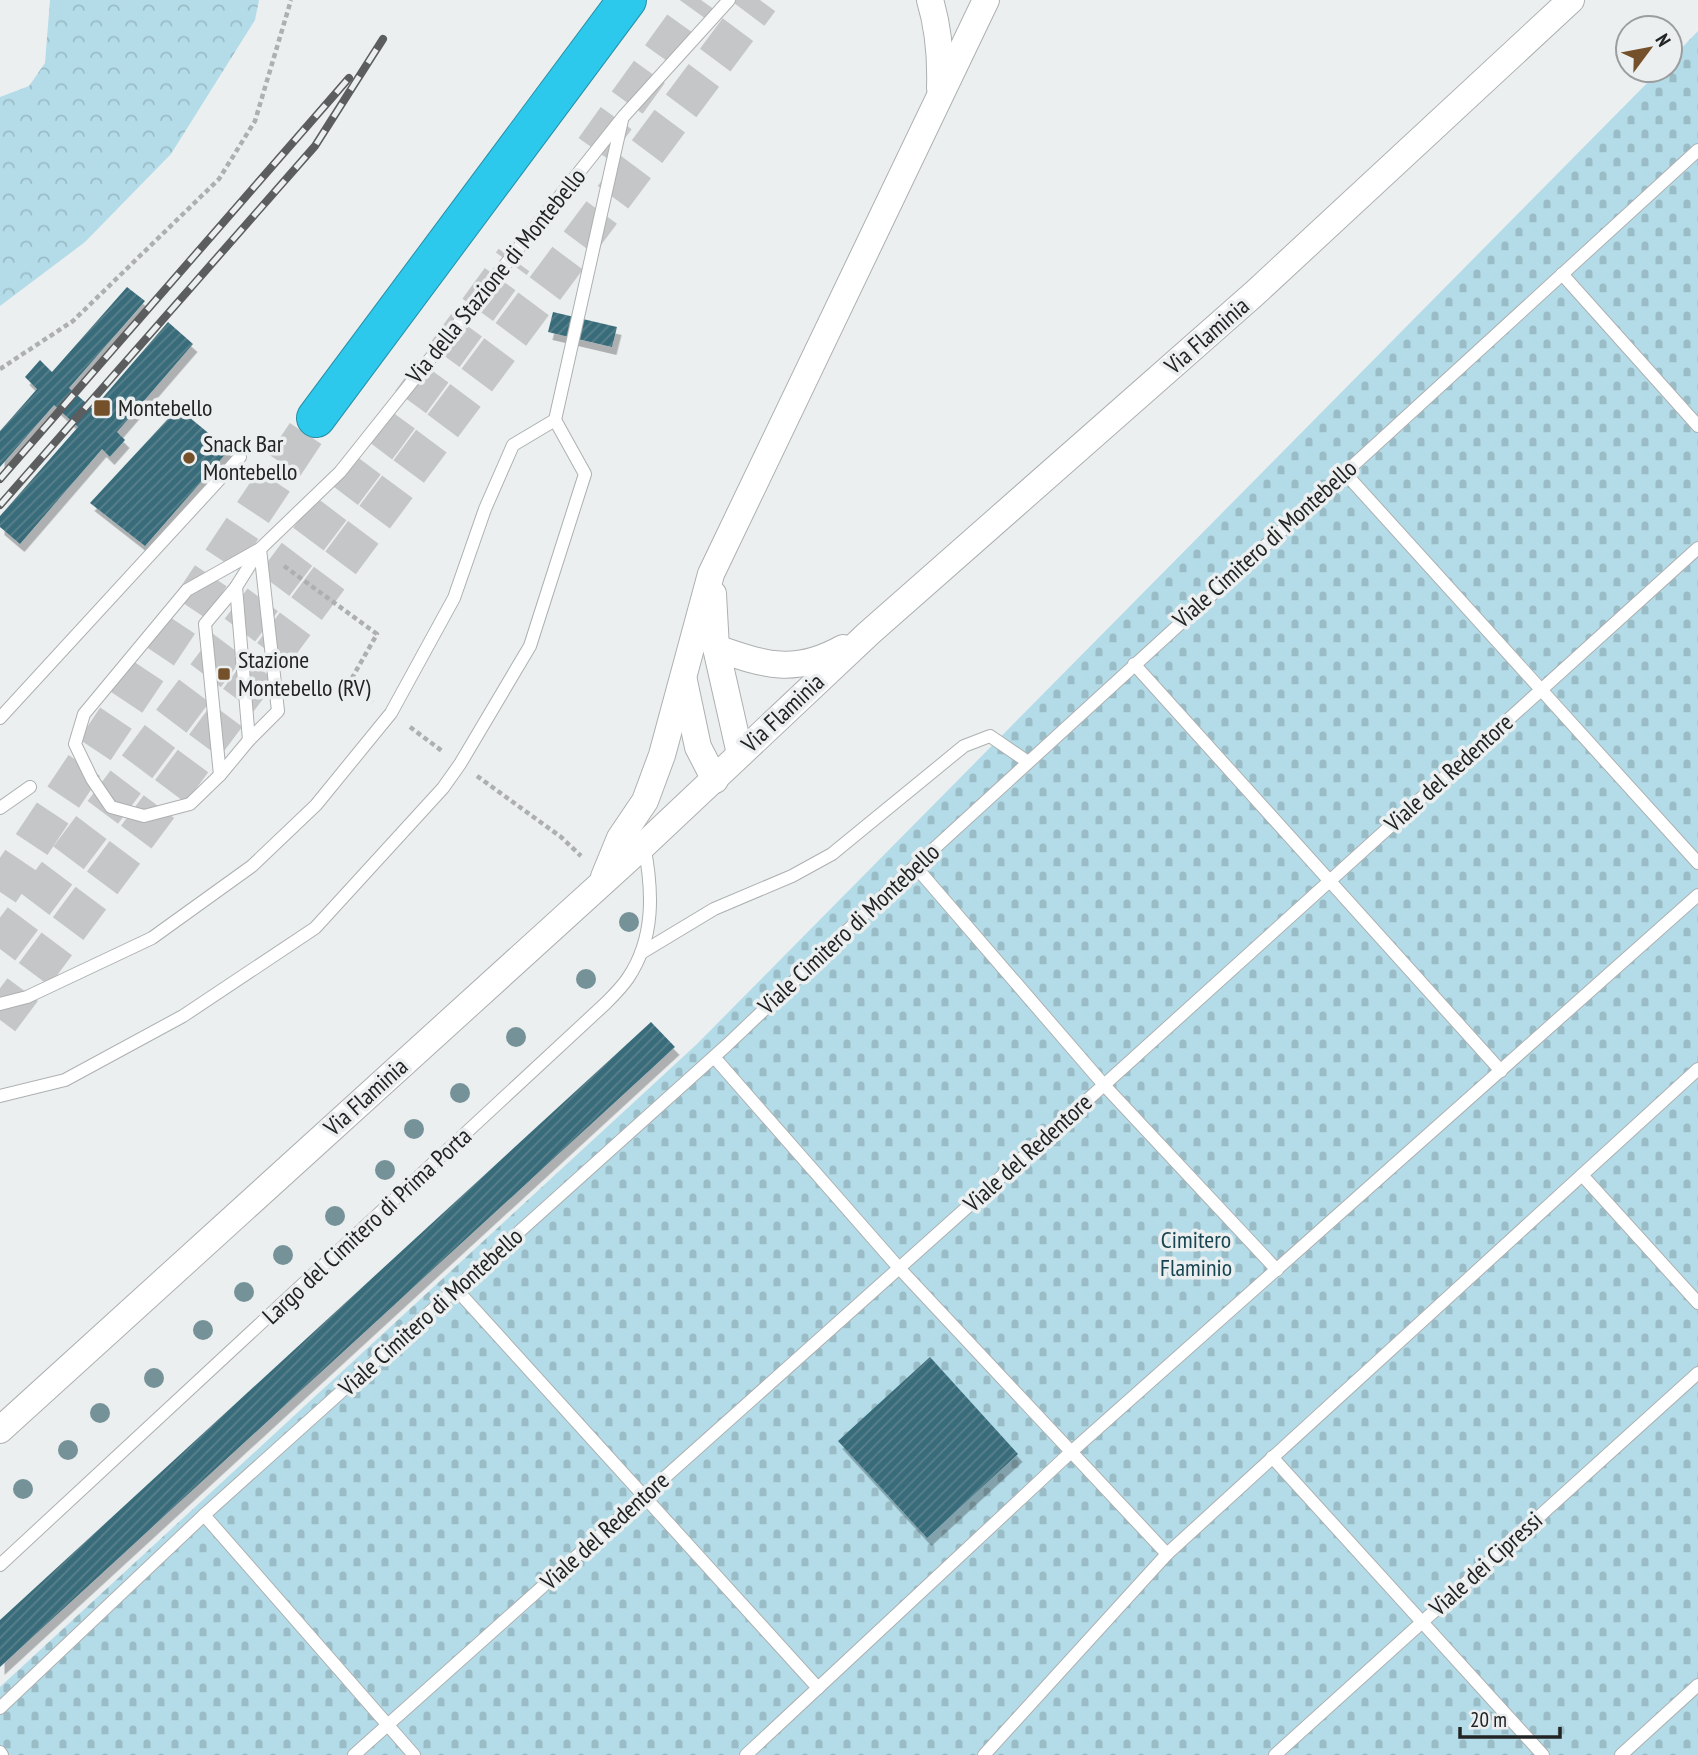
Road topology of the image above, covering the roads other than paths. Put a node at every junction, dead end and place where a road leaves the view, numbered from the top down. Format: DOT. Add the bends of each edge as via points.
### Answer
graph roads {
  1 [pos="627,0"];
  2 [pos="729,0"];
  3 [pos="930,0"];
  4 [pos="986,0"];
  5 [pos="1571,0"];
  6 [pos="940,99"];
  7 [pos="623,117"];
  8 [pos="1698,150"];
  9 [pos="1562,274"];
  10 [pos="316,418"];
  11 [pos="555,420"];
  12 [pos="1698,426"];
  13 [pos="240,457"];
  14 [pos="1344,472"];
  15 [pos="1698,548"];
  16 [pos="260,549"];
  17 [pos="711,574"];
  18 [pos="236,587"];
  19 [pos="869,633"];
  20 [pos="716,648"];
  21 [pos="1134,664"];
  22 [pos="683,676"];
  23 [pos="1541,690"];
  24 [pos="0,718"];
  25 [pos="249,740"];
  26 [pos="740,754"];
  27 [pos="1028,762"];
  28 [pos="220,775"];
  29 [pos="715,780"];
  30 [pos="30,787"];
  31 [pos="0,808"];
  32 [pos="644,845"];
  33 [pos="1698,863"];
  34 [pos="915,866"];
  35 [pos="1329,881"];
  36 [pos="602,882"];
  37 [pos="1698,895"];
  38 [pos="641,953"];
  39 [pos="0,1004"];
  40 [pos="714,1057"];
  41 [pos="1698,1069"];
  42 [pos="1501,1071"];
  43 [pos="1104,1085"];
  44 [pos="0,1096"];
  45 [pos="1582,1175"];
  46 [pos="900,1268"];
  47 [pos="1278,1270"];
  48 [pos="456,1289"];
  49 [pos="1698,1303"];
  50 [pos="1698,1373"];
  51 [pos="0,1430"];
  52 [pos="1071,1452"];
  53 [pos="1272,1457"];
  54 [pos="644,1496"];
  55 [pos="204,1516"];
  56 [pos="1167,1554"];
  57 [pos="0,1565"];
  58 [pos="1422,1622"];
  59 [pos="1698,1685"];
  60 [pos="818,1688"];
  61 [pos="0,1708"];
  62 [pos="388,1725"];
  63 [pos="354,1755"];
  64 [pos="414,1755"];
  65 [pos="746,1755"];
  66 [pos="984,1755"];
  67 [pos="1275,1755"];
  68 [pos="1543,1755"];
  69 [pos="1621,1755"];
  1 -- 10 [label="highway"];
  2 -- 7 [label="lane, Via della Stazione di Montebello"];
  3 -- 6 [label="street" via="939,34"];
  4 -- 6 [label="street"];
  5 -- 19 [label="street, Via Flaminia" via="1255,293"];
  6 -- 17 [label="street"];
  7 -- 11 [label="lane"];
  7 -- 16 [label="lane, Via della Stazione di Montebello" via="340,472"];
  8 -- 9 [label="lane, Viale Cimitero di Montebello"];
  9 -- 12 [label="lane"];
  9 -- 14 [label="lane, Viale Cimitero di Montebello"];
  11 -- 39 [label="lane" via="513,445 454,598 391,713 316,805 252,866 152,938 27,997"];
  11 -- 44 [label="lane" via="586,474 530,646 443,788 315,928 183,1016 65,1080"];
  13 -- 24 [label="lane"];
  14 -- 21 [label="lane, Viale Cimitero di Montebello"];
  14 -- 23 [label="lane"];
  15 -- 23 [label="lane, Viale del Redentore"];
  16 -- 18 [label="lane"];
  16 -- 25 [label="lane" via="278,711"];
  16 -- 28 [label="lane" via="187,590 84,715 75,744 111,807 144,816 190,804"];
  17 -- 20 [label="street"];
  17 -- 22 [label="street"];
  18 -- 25 [label="lane"];
  18 -- 28 [label="lane" via="205,624"];
  19 -- 20 [label="street" via="815,661 788,666"];
  19 -- 26 [label="street, Via Flaminia"];
  20 -- 26 [label="street"];
  21 -- 27 [label="lane, Viale Cimitero di Montebello"];
  21 -- 35 [label="lane"];
  22 -- 29 [label="street" via="698,747"];
  22 -- 36 [label="street" via="645,801 620,838"];
  23 -- 33 [label="lane"];
  23 -- 35 [label="lane, Viale del Redentore"];
  25 -- 28 [label="lane"];
  26 -- 29 [label="street, Via Flaminia"];
  27 -- 34 [label="lane, Viale Cimitero di Montebello"];
  27 -- 38 [label="lane" via="990,736 964,746 832,854 714,909"];
  29 -- 32 [label="street, Via Flaminia"];
  30 -- 31 [label="lane"];
  32 -- 36 [label="street, Via Flaminia"];
  32 -- 38 [label="lane, Largo del Cimitero di Prima Porta" via="651,916"];
  34 -- 40 [label="lane, Viale Cimitero di Montebello"];
  34 -- 43 [label="lane"];
  35 -- 42 [label="lane"];
  35 -- 43 [label="lane, Viale del Redentore"];
  36 -- 51 [label="street, Via Flaminia"];
  37 -- 42 [label="lane"];
  38 -- 57 [label="lane, Largo del Cimitero di Prima Porta" via="628,979 606,1003"];
  40 -- 46 [label="lane"];
  40 -- 48 [label="lane, Viale Cimitero di Montebello"];
  41 -- 45 [label="lane"];
  42 -- 47 [label="lane"];
  43 -- 46 [label="lane, Viale del Redentore"];
  43 -- 47 [label="lane"];
  45 -- 49 [label="lane"];
  45 -- 53 [label="lane"];
  46 -- 52 [label="lane"];
  46 -- 54 [label="lane, Viale del Redentore"];
  47 -- 52 [label="lane"];
  48 -- 54 [label="lane"];
  48 -- 55 [label="lane, Viale Cimitero di Montebello"];
  50 -- 58 [label="lane, Viale dei Cipressi"];
  52 -- 56 [label="lane"];
  52 -- 60 [label="lane"];
  53 -- 56 [label="lane"];
  53 -- 58 [label="lane"];
  54 -- 60 [label="lane"];
  54 -- 62 [label="lane, Viale del Redentore"];
  55 -- 61 [label="lane, Viale Cimitero di Montebello"];
  55 -- 62 [label="lane"];
  56 -- 66 [label="lane"];
  58 -- 67 [label="lane, Viale dei Cipressi"];
  58 -- 68 [label="lane"];
  59 -- 69 [label="lane"];
  60 -- 65 [label="lane"];
  62 -- 63 [label="lane, Viale del Redentore"];
  62 -- 64 [label="lane"];
}
